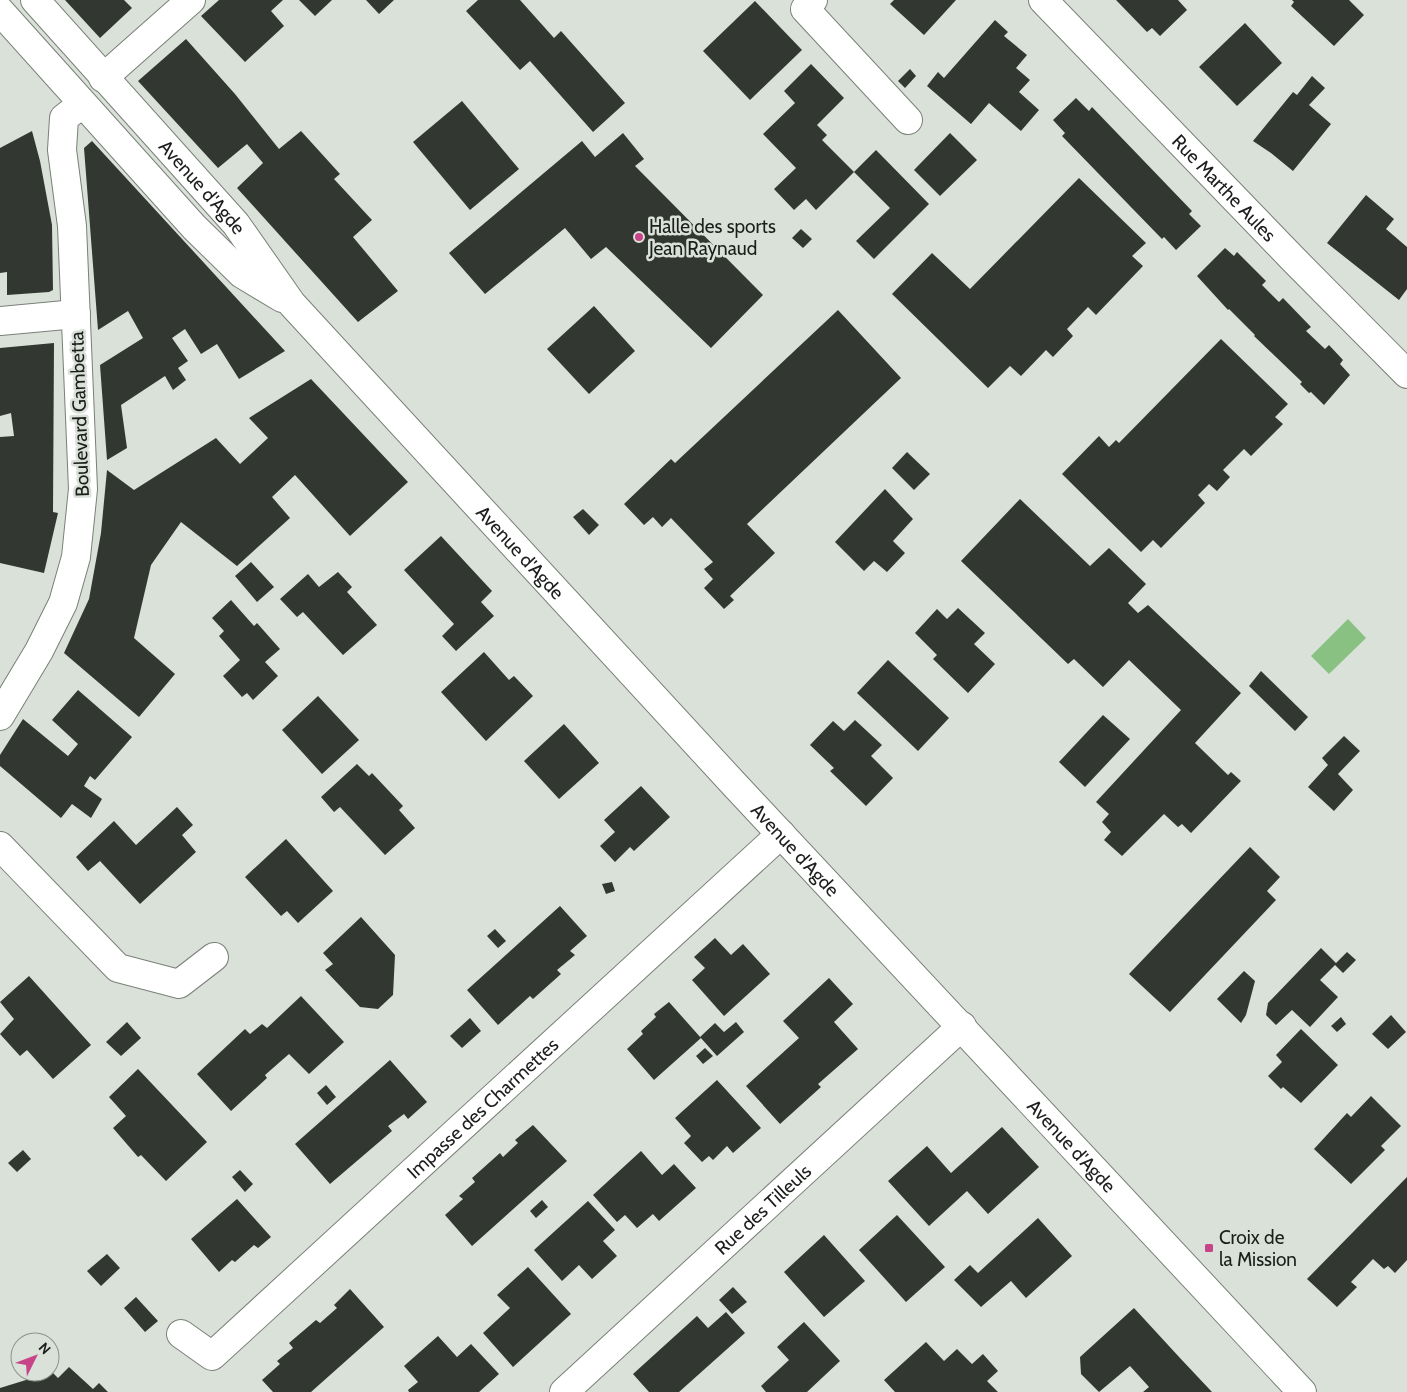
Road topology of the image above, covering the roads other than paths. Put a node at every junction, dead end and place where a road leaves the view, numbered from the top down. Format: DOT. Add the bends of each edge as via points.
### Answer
graph roads {
  1 [pos="35,0"];
  2 [pos="190,0"];
  3 [pos="813,0"];
  4 [pos="1043,0"];
  5 [pos="0,11"];
  6 [pos="103,78"];
  7 [pos="82,104"];
  8 [pos="908,120"];
  9 [pos="292,304"];
  10 [pos="76,314"];
  11 [pos="0,321"];
  12 [pos="1407,374"];
  13 [pos="0,716"];
  14 [pos="781,834"];
  15 [pos="0,846"];
  16 [pos="214,957"];
  17 [pos="962,1026"];
  18 [pos="181,1334"];
  19 [pos="564,1392"];
  20 [pos="1302,1392"];
  1 -- 6 [label="street, Avenue d'Agde"];
  2 -- 6 [label="street"];
  3 -- 8 [label="street" via="805,9"];
  4 -- 12 [label="street, Rue Marthe Aules"];
  5 -- 7 [label="street, Avenue d'Agde"];
  6 -- 7 [label="street"];
  6 -- 9 [label="street, Avenue d'Agde" via="236,224"];
  7 -- 9 [label="street, Avenue d'Agde" via="194,227 242,274"];
  7 -- 10 [label="street, Boulevard Gambetta" via="64,118 62,150 72,226"];
  9 -- 14 [label="street, Avenue d'Agde"];
  10 -- 11 [label="street"];
  10 -- 13 [label="street, Boulevard Gambetta" via="83,489 76,557 63,603"];
  14 -- 17 [label="street, Avenue d'Agde"];
  14 -- 18 [label="street, Impasse des Charmettes" via="212,1356"];
  15 -- 16 [label="street" via="118,968 180,984"];
  17 -- 19 [label="street, Rue des Tilleuls"];
  17 -- 20 [label="street, Avenue d'Agde"];
}
